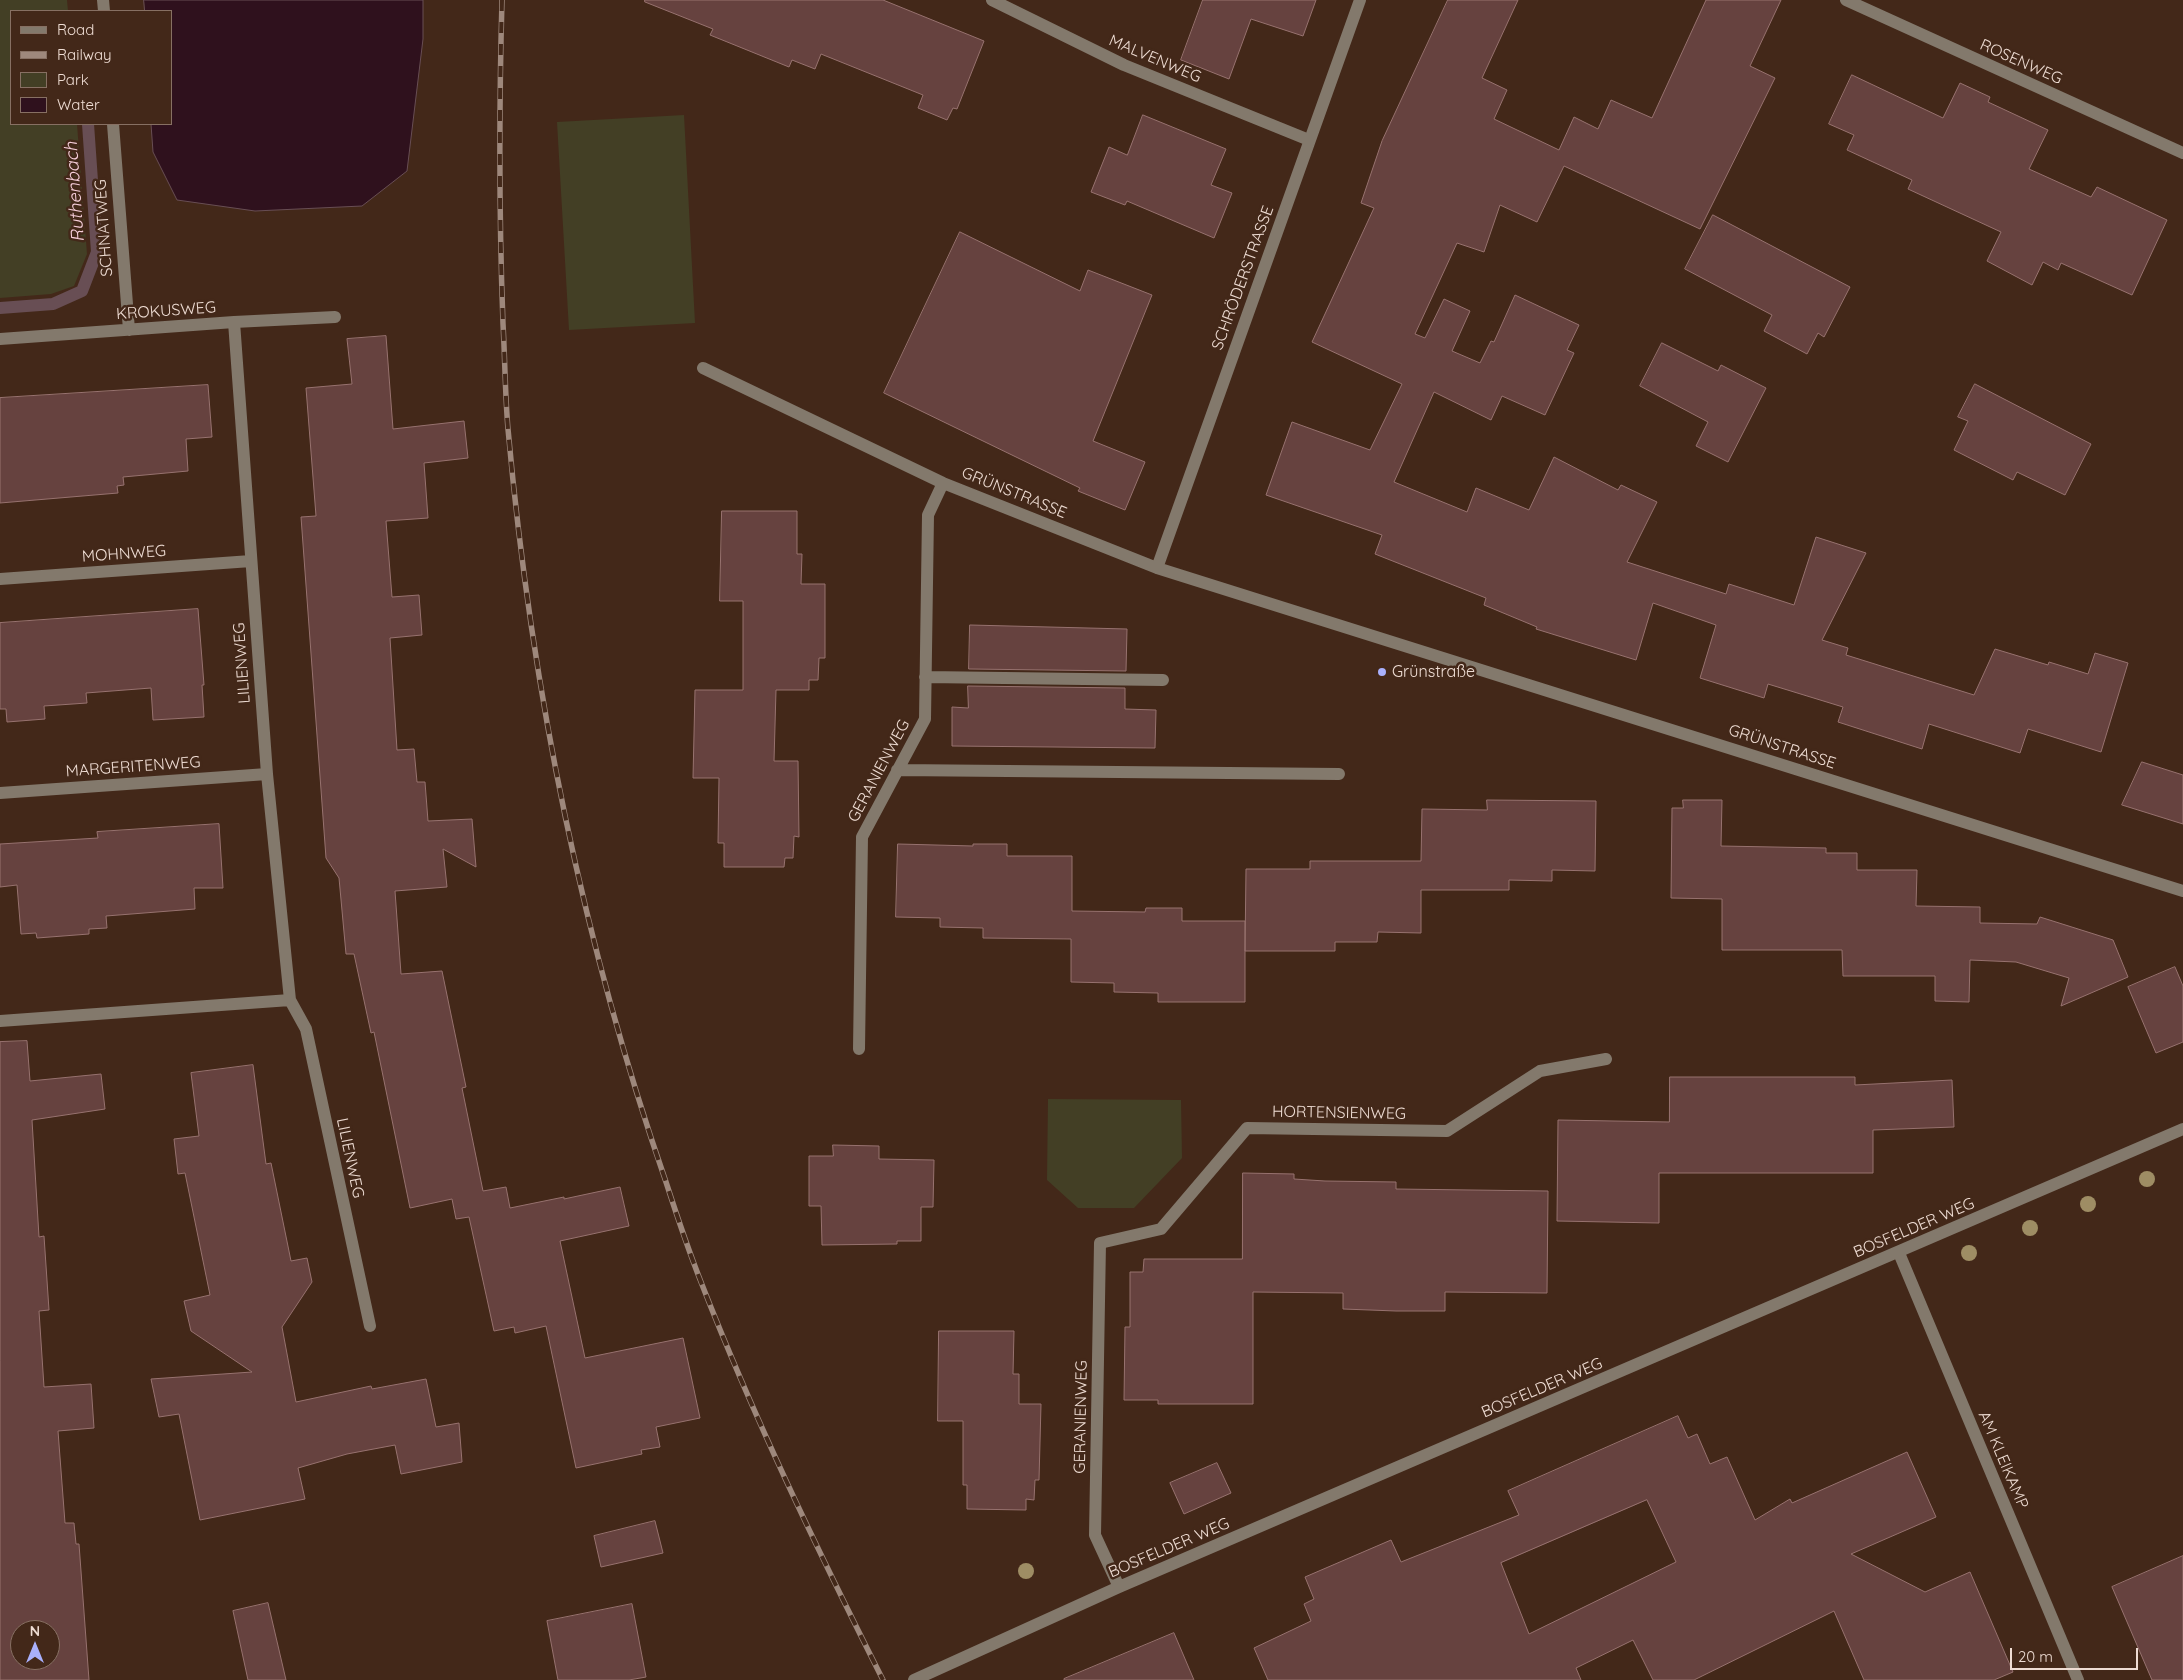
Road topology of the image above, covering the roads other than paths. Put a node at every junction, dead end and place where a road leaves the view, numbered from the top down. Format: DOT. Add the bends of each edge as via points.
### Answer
graph roads {
  1 [pos="992,0"];
  2 [pos="1360,0"];
  3 [pos="1846,0"];
  4 [pos="113,125"];
  5 [pos="1309,140"];
  6 [pos="2183,153"];
  7 [pos="335,317"];
  8 [pos="234,322"];
  9 [pos="129,330"];
  10 [pos="0,339"];
  11 [pos="703,368"];
  12 [pos="944,483"];
  13 [pos="251,561"];
  14 [pos="1157,568"];
  15 [pos="0,579"];
  16 [pos="925,677"];
  17 [pos="1163,680"];
  18 [pos="897,770"];
  19 [pos="267,774"];
  20 [pos="1339,774"];
  21 [pos="0,793"];
  22 [pos="2183,891"];
  23 [pos="290,1000"];
  24 [pos="0,1021"];
  25 [pos="859,1049"];
  26 [pos="1606,1059"];
  27 [pos="2183,1129"];
  28 [pos="1100,1243"];
  29 [pos="1899,1253"];
  30 [pos="370,1326"];
  31 [pos="1119,1587"];
  32 [pos="914,1680"];
  33 [pos="2078,1680"];
  1 -- 5 [label="street, MALVENWEG" via="1124,65"];
  2 -- 5 [label="street, SCHRÖDERSTRASSE"];
  3 -- 6 [label="street, ROSENWEG"];
  4 -- 9 [label="street, SCHNATWEG"];
  5 -- 14 [label="street, SCHRÖDERSTRASSE"];
  7 -- 8 [label="street, KROKUSWEG"];
  8 -- 9 [label="street, KROKUSWEG"];
  8 -- 13 [label="street, LILIENWEG"];
  9 -- 10 [label="street, KROKUSWEG"];
  11 -- 12 [label="street, GRÜNSTRASSE"];
  12 -- 14 [label="street, GRÜNSTRASSE"];
  12 -- 16 [label="street, GERANIENWEG" via="928,514"];
  13 -- 15 [label="street, MOHNWEG"];
  13 -- 19 [label="street, LILIENWEG"];
  14 -- 22 [label="street, GRÜNSTRASSE"];
  16 -- 17 [label="street"];
  16 -- 18 [label="street, GERANIENWEG" via="925,720"];
  18 -- 20 [label="street"];
  18 -- 25 [label="street, GERANIENWEG" via="862,837"];
  19 -- 21 [label="street, MARGERITENWEG"];
  19 -- 23 [label="street, LILIENWEG"];
  23 -- 24 [label="street"];
  23 -- 30 [label="street, LILIENWEG" via="306,1029"];
  26 -- 28 [label="street, HORTENSIENWEG" via="1540,1071 1447,1131 1247,1128 1161,1228"];
  27 -- 29 [label="street, BOSFELDER WEG"];
  28 -- 31 [label="street, GERANIENWEG" via="1095,1535"];
  29 -- 31 [label="street, BOSFELDER WEG"];
  29 -- 33 [label="street, AM KLEIKAMP"];
  31 -- 32 [label="street, BOSFELDER WEG"];
}
